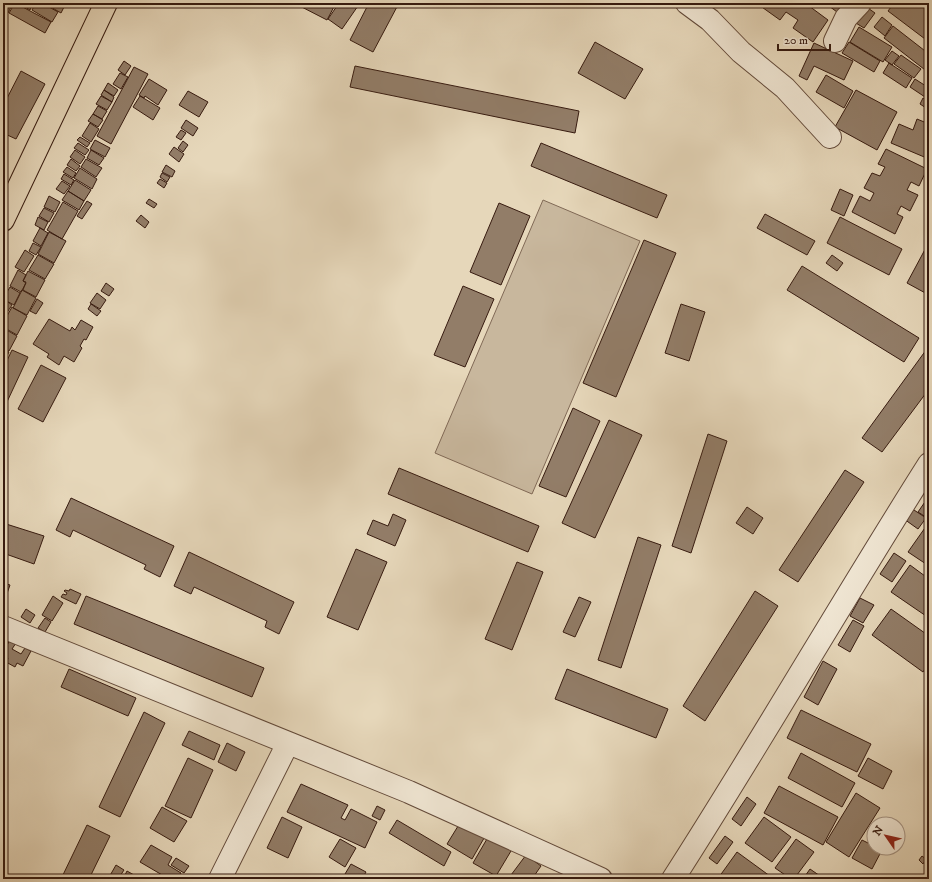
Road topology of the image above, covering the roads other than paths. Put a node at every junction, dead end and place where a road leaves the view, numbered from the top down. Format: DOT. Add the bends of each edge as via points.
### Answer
graph roads {
  1 [pos="106,3"];
  2 [pos="688,3"];
  3 [pos="860,3"];
  4 [pos="835,41"];
  5 [pos="830,137"];
  6 [pos="3,220"];
  7 [pos="929,464"];
  8 [pos="3,627"];
  9 [pos="288,743"];
  10 [pos="220,879"];
  11 [pos="601,879"];
  12 [pos="673,879"];
  1 -- 6 [label="main road"];
  2 -- 5 [label="street" via="785,88"];
  3 -- 4 [label="street" via="846,18"];
  7 -- 12 [label="street"];
  8 -- 9 [label="street"];
  9 -- 10 [label="street"];
  9 -- 11 [label="street" via="409,792"];
}
